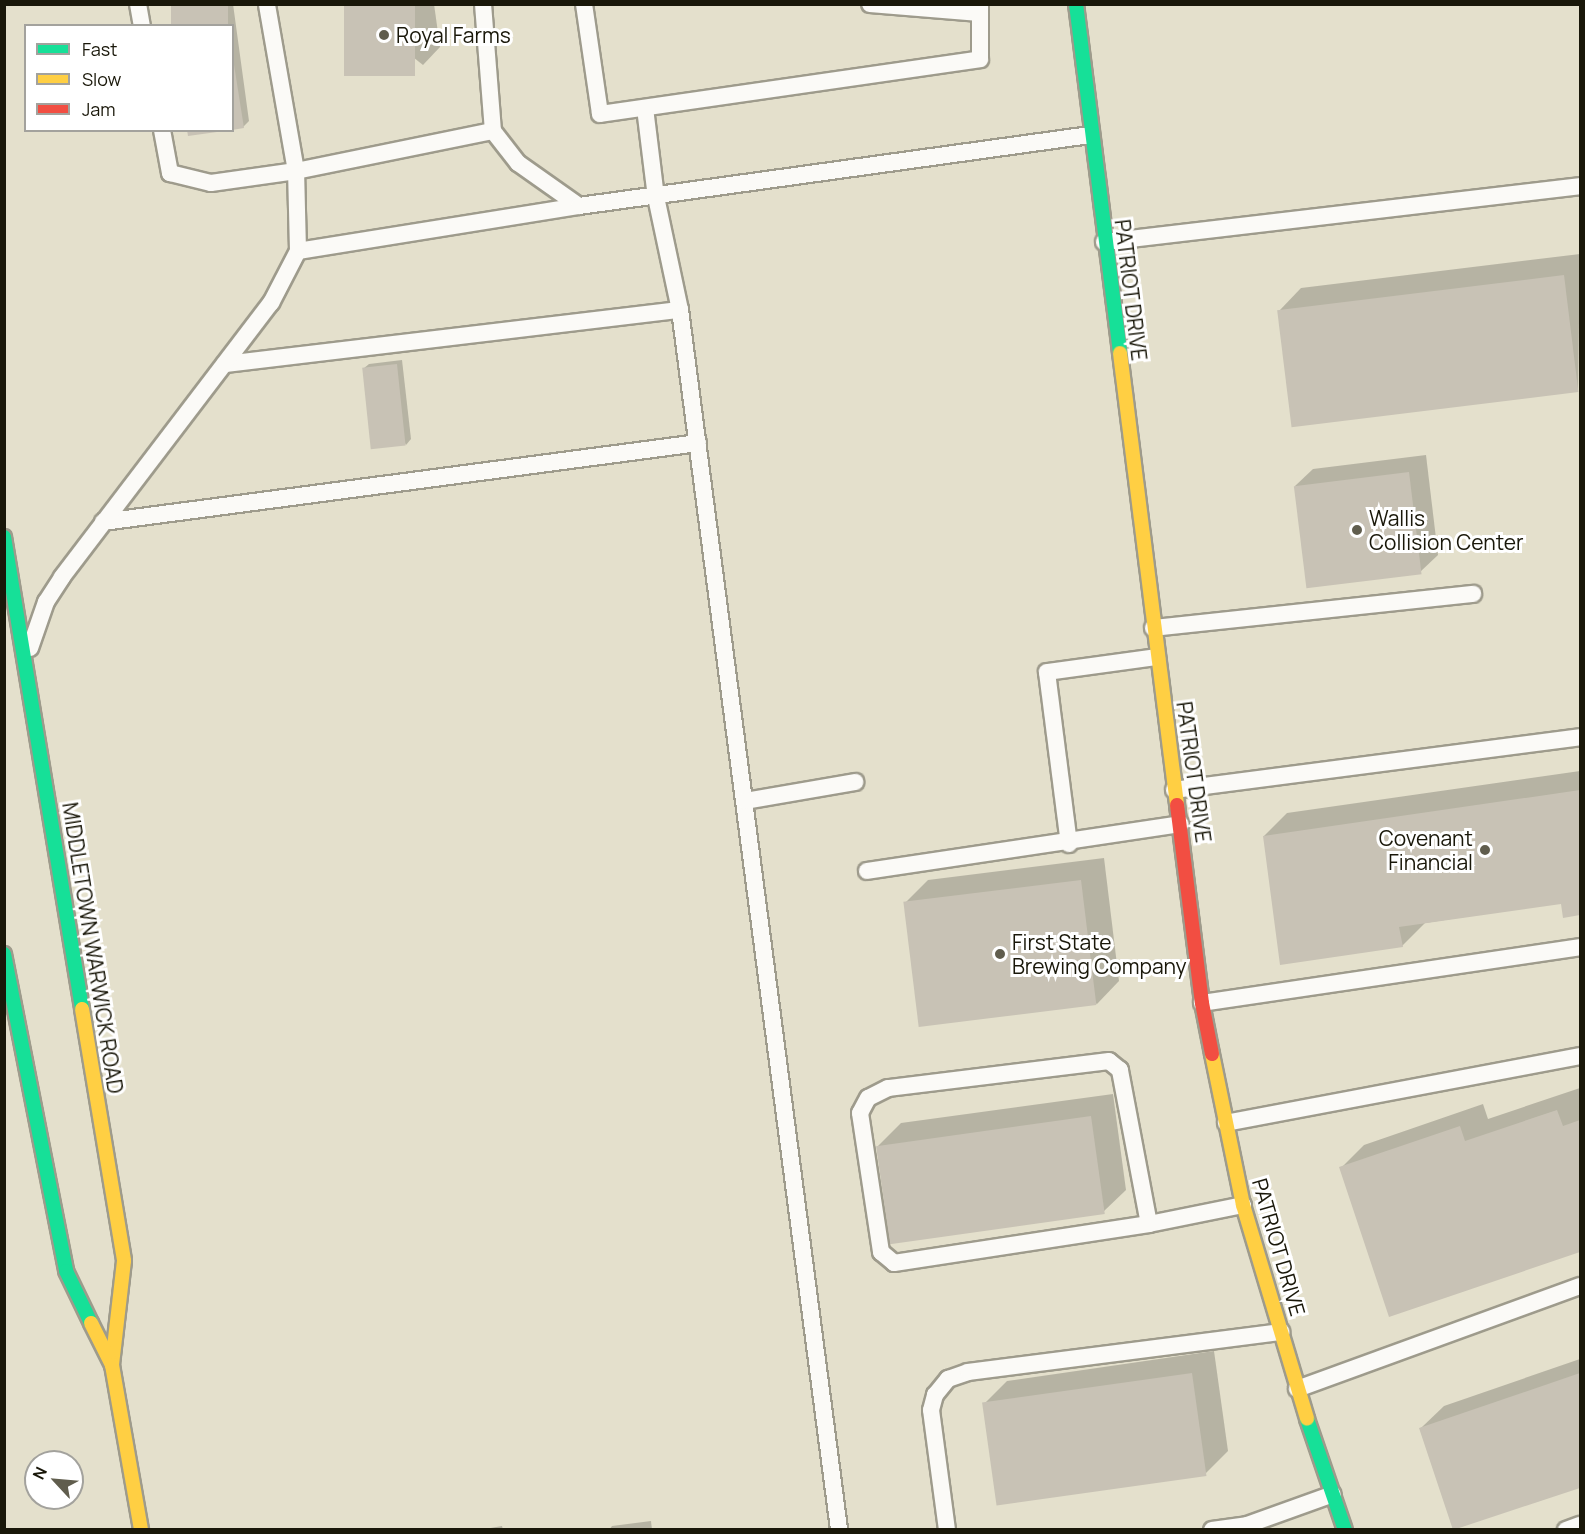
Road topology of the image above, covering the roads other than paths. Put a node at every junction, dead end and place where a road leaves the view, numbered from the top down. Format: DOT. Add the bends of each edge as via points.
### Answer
graph roads {
  1 [pos="138,4"];
  2 [pos="267,4"];
  3 [pos="483,4"];
  4 [pos="584,4"];
  5 [pos="870,4"];
  6 [pos="1076,4"];
  7 [pos="980,9"];
  8 [pos="142,24"];
  9 [pos="645,108"];
  10 [pos="493,131"];
  11 [pos="162,132"];
  12 [pos="1090,135"];
  13 [pos="296,171"];
  14 [pos="1581,186"];
  15 [pos="656,197"];
  16 [pos="579,206"];
  17 [pos="1104,242"];
  18 [pos="298,251"];
  19 [pos="680,310"];
  20 [pos="225,364"];
  21 [pos="698,443"];
  22 [pos="103,522"];
  23 [pos="4,537"];
  24 [pos="1473,594"];
  25 [pos="1153,628"];
  26 [pos="1157,657"];
  27 [pos="25,664"];
  28 [pos="1581,737"];
  29 [pos="855,782"];
  30 [pos="1174,790"];
  31 [pos="745,801"];
  32 [pos="1180,824"];
  33 [pos="1069,844"];
  34 [pos="867,871"];
  35 [pos="1581,947"];
  36 [pos="4,954"];
  37 [pos="1202,1004"];
  38 [pos="1581,1056"];
  39 [pos="1226,1123"];
  40 [pos="1243,1205"];
  41 [pos="1149,1224"];
  42 [pos="1581,1286"];
  43 [pos="1281,1332"];
  44 [pos="112,1365"];
  45 [pos="1297,1389"];
  46 [pos="1333,1494"];
  47 [pos="1581,1525"];
  48 [pos="141,1530"];
  49 [pos="839,1530"];
  50 [pos="946,1530"];
  51 [pos="1212,1530"];
  52 [pos="1345,1530"];
  53 [pos="1566,1530"];
  1 -- 8 [label="lane"];
  2 -- 13 [label="lane"];
  3 -- 10 [label="lane"];
  4 -- 9 [label="lane" via="600,114"];
  5 -- 7 [label="lane"];
  6 -- 12 [label="street, PATRIOT DRIVE"];
  7 -- 9 [label="lane" via="980,59"];
  9 -- 15 [label="lane"];
  10 -- 13 [label="lane"];
  10 -- 16 [label="lane" via="518,163"];
  11 -- 13 [label="lane" via="170,173 211,183"];
  12 -- 15 [label="lane"];
  12 -- 17 [label="street, PATRIOT DRIVE"];
  13 -- 18 [label="lane"];
  14 -- 17 [label="lane"];
  15 -- 16 [label="lane"];
  15 -- 19 [label="lane"];
  16 -- 18 [label="lane"];
  17 -- 25 [label="street, PATRIOT DRIVE"];
  18 -- 20 [label="lane" via="271,303"];
  19 -- 20 [label="lane"];
  19 -- 21 [label="lane"];
  20 -- 22 [label="lane"];
  21 -- 22 [label="lane"];
  21 -- 31 [label="lane"];
  22 -- 27 [label="lane" via="46,602"];
  23 -- 27 [label="street, MIDDLETOWN WARWICK ROAD"];
  24 -- 25 [label="lane"];
  25 -- 26 [label="street, PATRIOT DRIVE"];
  26 -- 30 [label="street, PATRIOT DRIVE"];
  26 -- 33 [label="lane" via="1047,672"];
  27 -- 44 [label="street, MIDDLETOWN WARWICK ROAD" via="124,1261"];
  28 -- 30 [label="lane"];
  29 -- 31 [label="lane"];
  30 -- 32 [label="street, PATRIOT DRIVE"];
  31 -- 49 [label="lane"];
  32 -- 33 [label="lane"];
  32 -- 37 [label="street, PATRIOT DRIVE"];
  33 -- 34 [label="lane"];
  35 -- 37 [label="lane"];
  36 -- 44 [label="street, MIDDLETOWN WARWICK ROAD" via="66,1271"];
  37 -- 39 [label="street, PATRIOT DRIVE"];
  38 -- 39 [label="lane"];
  39 -- 40 [label="street, PATRIOT DRIVE"];
  40 -- 41 [label="lane"];
  40 -- 43 [label="street, PATRIOT DRIVE"];
  41 -- 41 [label="lane" via="1120,1070 1109,1061 888,1088 868,1098 860,1113 881,1252 894,1263"];
  42 -- 45 [label="lane"];
  43 -- 45 [label="street, PATRIOT DRIVE"];
  43 -- 50 [label="lane" via="968,1372 948,1379 935,1395 931,1410"];
  44 -- 48 [label="street, MIDDLETOWN WARWICK ROAD"];
  45 -- 46 [label="street, PATRIOT DRIVE"];
  46 -- 51 [label="lane" via="1247,1525"];
  46 -- 52 [label="street, PATRIOT DRIVE"];
  47 -- 53 [label="lane"];
}
